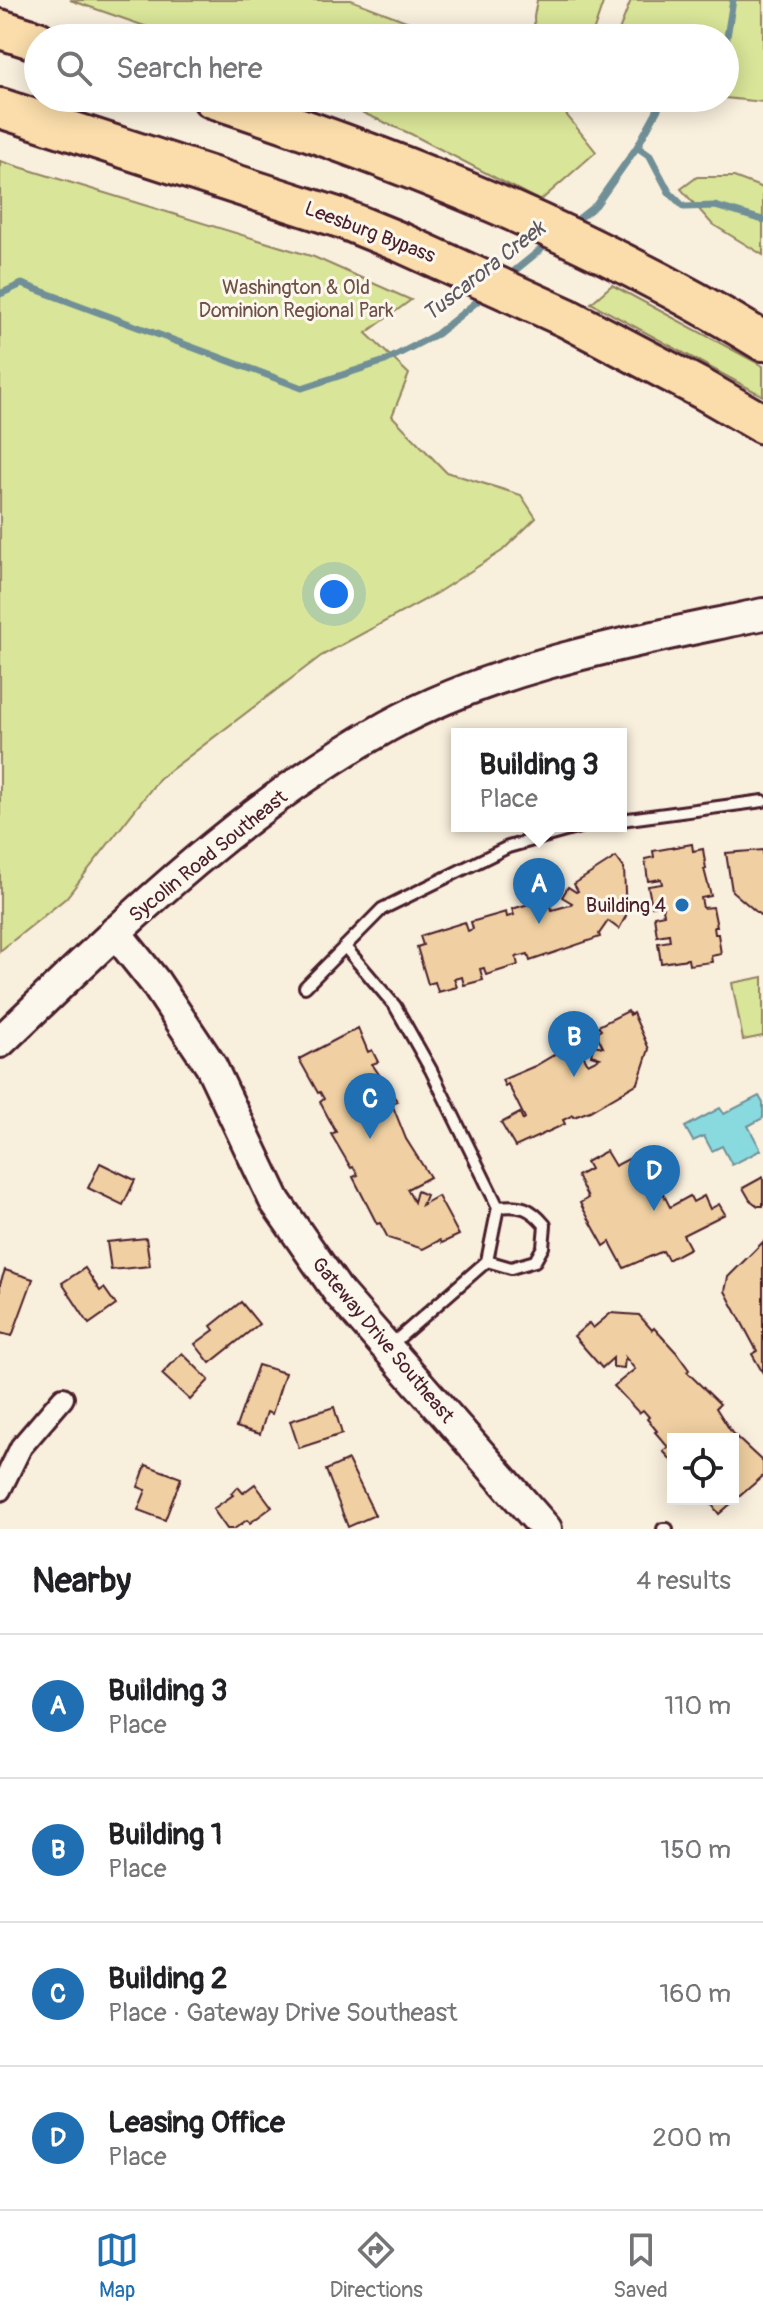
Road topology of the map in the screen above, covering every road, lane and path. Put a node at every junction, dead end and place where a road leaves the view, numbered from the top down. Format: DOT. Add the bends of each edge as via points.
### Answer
graph roads {
  1 [pos="0,29"];
  2 [pos="24,37"];
  3 [pos="0,108"];
  4 [pos="254,112"];
  5 [pos="763,341"];
  6 [pos="763,424"];
  7 [pos="763,614"];
  8 [pos="763,801"];
  9 [pos="627,819"];
  10 [pos="562,832"];
  11 [pos="115,932"];
  12 [pos="345,947"];
  13 [pos="305,987"];
  14 [pos="0,1042"];
  15 [pos="498,1207"];
  16 [pos="487,1261"];
  17 [pos="387,1349"];
  18 [pos="63,1398"];
  19 [pos="0,1490"];
  20 [pos="546,1529"];
  1 -- 2 [label="highway"];
  3 -- 6 [label="highway, Leesburg Bypass" via="402,243 567,318"];
  4 -- 5 [label="highway" via="549,228"];
  7 -- 11 [label="main road, Sycolin Road Southeast" via="547,663 389,726 277,796"];
  8 -- 9 [label="lane"];
  10 -- 12 [label="lane" via="508,847 382,909"];
  11 -- 14 [label="main road, Sycolin Road Southeast"];
  11 -- 17 [label="main road, Gateway Drive Southeast" via="211,1066 275,1201 339,1293"];
  12 -- 13 [label="lane"];
  12 -- 15 [label="lane" via="395,1006"];
  15 -- 16 [label="lane"];
  15 -- 16 [label="lane" via="517,1204 533,1211 545,1225 543,1247 535,1261 511,1268"];
  16 -- 17 [label="lane"];
  17 -- 20 [label="main road, Gateway Drive Southeast"];
  18 -- 19 [label="street" via="21,1447"];
}
